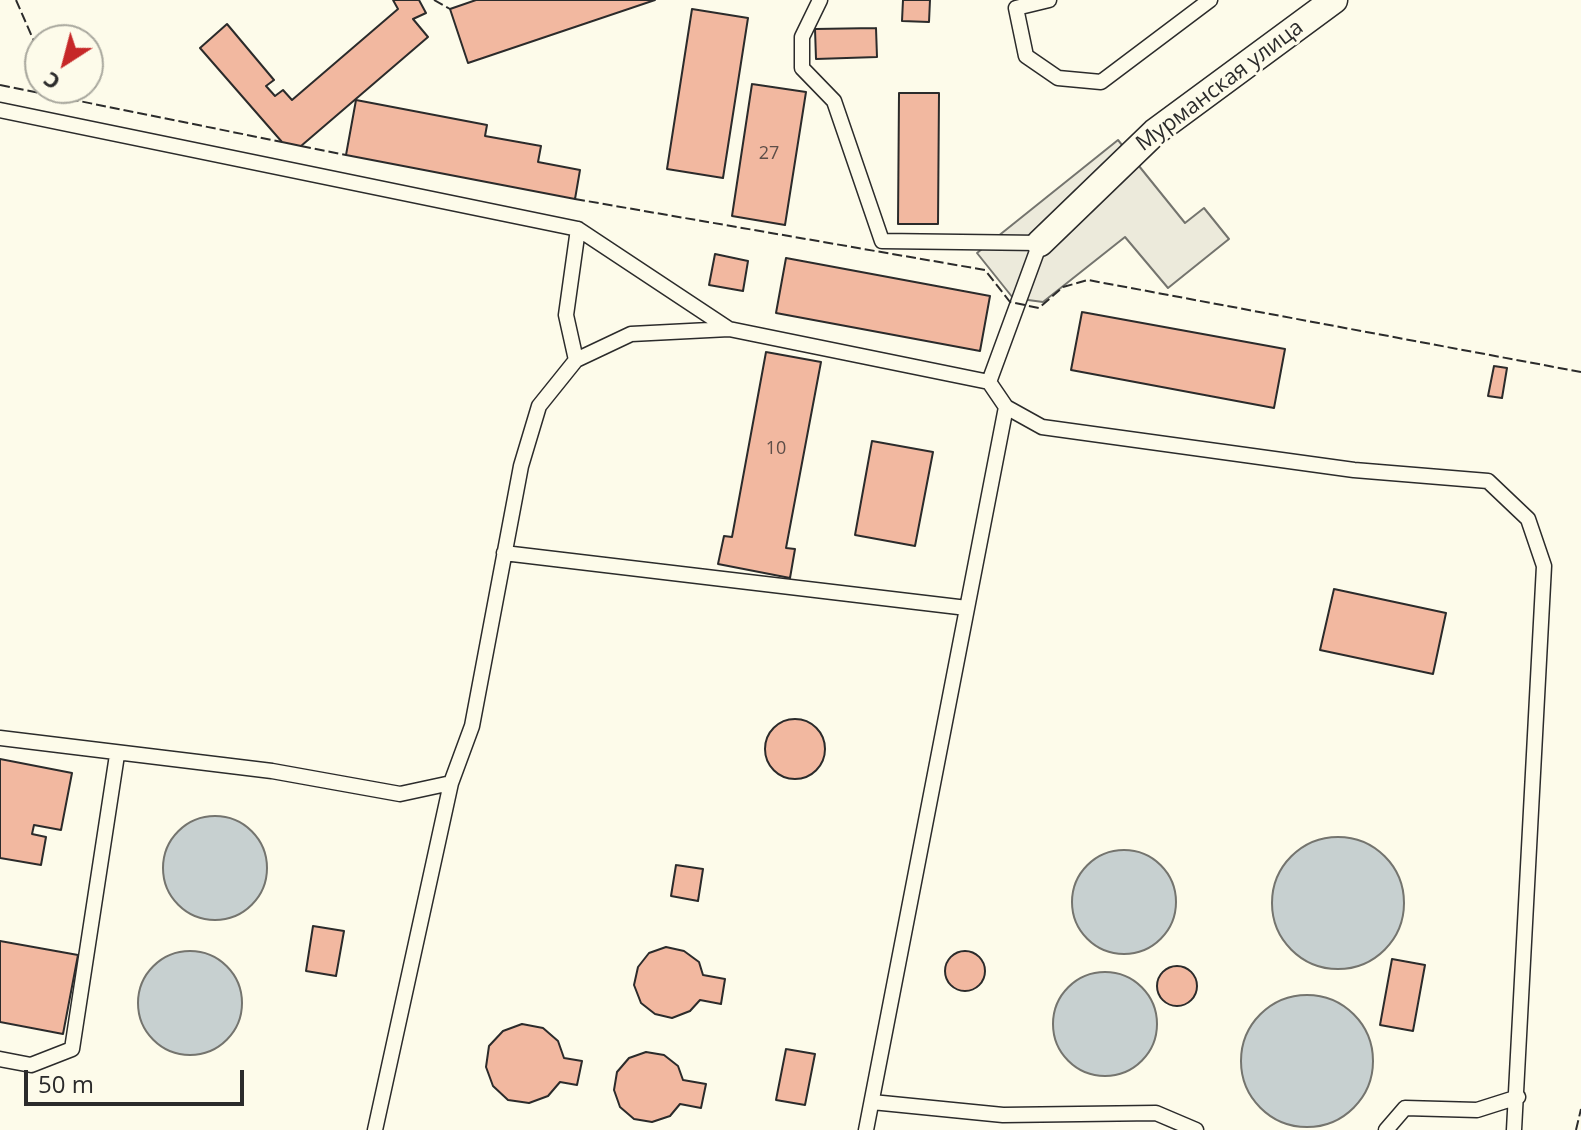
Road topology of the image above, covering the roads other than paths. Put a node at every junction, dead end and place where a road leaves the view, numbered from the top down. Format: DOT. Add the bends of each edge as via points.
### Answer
graph roads {
  1 [pos="820,0"];
  2 [pos="1049,0"];
  3 [pos="1210,0"];
  4 [pos="1334,0"];
  5 [pos="0,110"];
  6 [pos="578,229"];
  7 [pos="1040,243"];
  8 [pos="729,329"];
  9 [pos="576,360"];
  10 [pos="989,382"];
  11 [pos="1006,407"];
  12 [pos="504,553"];
  13 [pos="967,608"];
  14 [pos="0,738"];
  15 [pos="117,755"];
  16 [pos="451,783"];
  17 [pos="0,1059"];
  18 [pos="1518,1097"];
  19 [pos="872,1102"];
  20 [pos="375,1130"];
  21 [pos="866,1130"];
  22 [pos="1196,1130"];
  23 [pos="1386,1130"];
  24 [pos="1514,1130"];
  1 -- 7 [label="lane" via="802,37 802,68 834,101 882,241"];
  2 -- 3 [label="lane" via="1016,8 1026,56 1058,78 1101,82"];
  4 -- 7 [label="street, Мурманская улица" via="1155,132"];
  5 -- 6 [label="lane"];
  6 -- 8 [label="lane"];
  6 -- 9 [label="lane" via="566,315"];
  7 -- 10 [label="lane"];
  8 -- 9 [label="lane" via="631,334"];
  8 -- 10 [label="lane"];
  9 -- 12 [label="lane" via="539,406"];
  10 -- 11 [label="lane"];
  11 -- 13 [label="lane"];
  11 -- 18 [label="lane" via="1042,427 1354,470 1488,481 1528,519 1544,566"];
  12 -- 13 [label="lane"];
  12 -- 16 [label="lane" via="472,726"];
  13 -- 19 [label="lane"];
  14 -- 15 [label="lane"];
  15 -- 16 [label="lane" via="272,771 400,794"];
  15 -- 17 [label="lane" via="72,1049 31,1065"];
  16 -- 20 [label="lane"];
  18 -- 23 [label="lane" via="1477,1110 1405,1108"];
  18 -- 24 [label="lane"];
  19 -- 21 [label="lane"];
  19 -- 22 [label="lane" via="1003,1115 1156,1113"];
}
